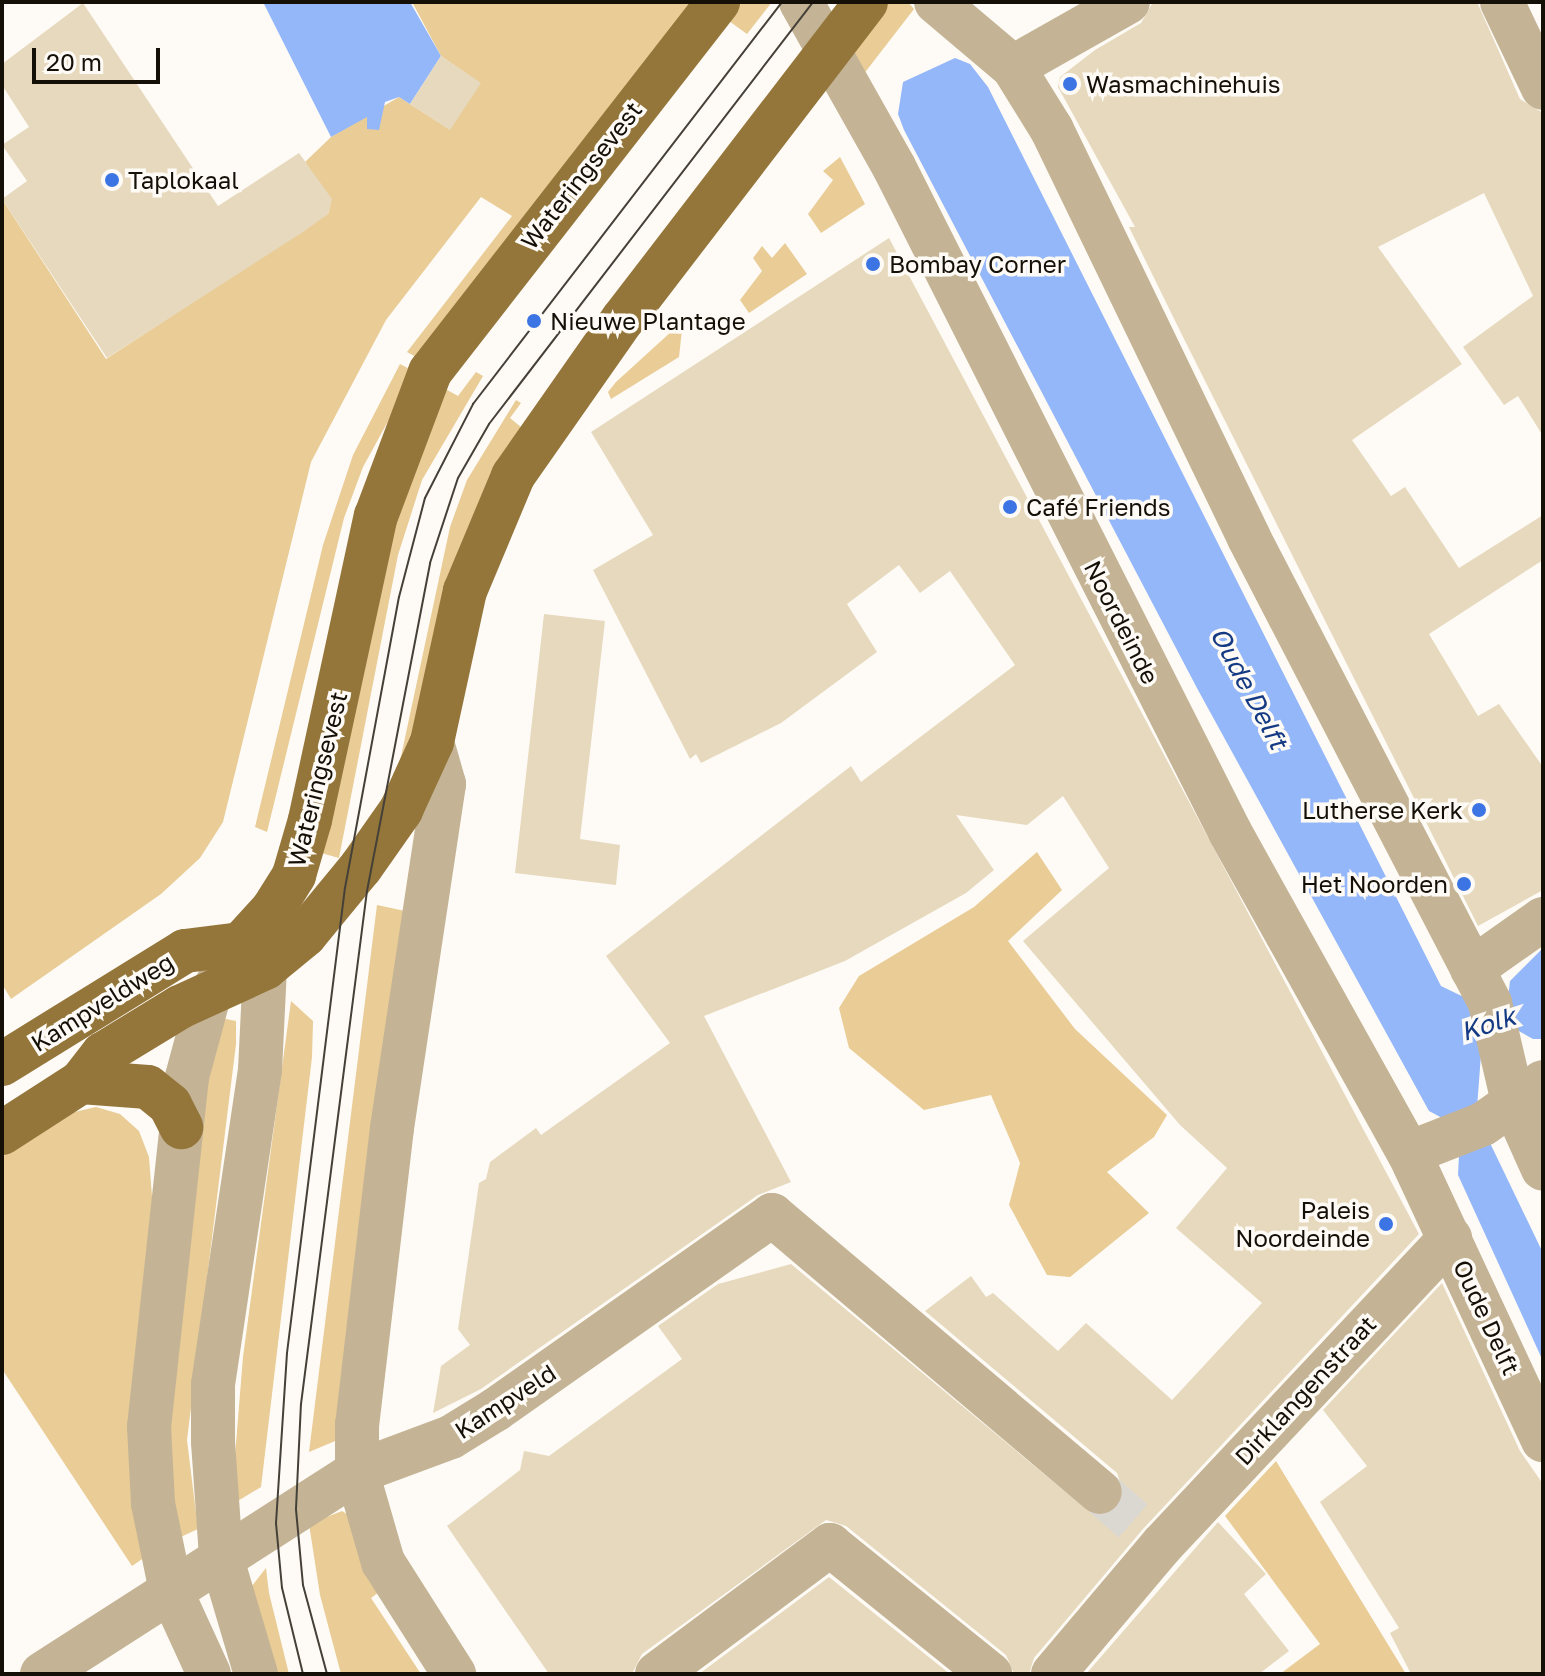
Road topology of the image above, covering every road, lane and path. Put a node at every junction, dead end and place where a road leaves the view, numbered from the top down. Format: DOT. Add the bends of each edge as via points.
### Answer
graph roads {
  1 [pos="718,2"];
  2 [pos="801,2"];
  3 [pos="866,2"];
  4 [pos="936,2"];
  5 [pos="1128,2"];
  6 [pos="1502,2"];
  7 [pos="829,56"];
  8 [pos="1013,67"];
  9 [pos="1543,88"];
  10 [pos="432,742"];
  11 [pos="1543,919"];
  12 [pos="253,956"];
  13 [pos="208,999"];
  14 [pos="1487,1002"];
  15 [pos="2,1064"];
  16 [pos="81,1082"];
  17 [pos="1498,1111"];
  18 [pos="181,1127"];
  19 [pos="2,1133"];
  20 [pos="1409,1153"];
  21 [pos="1543,1169"];
  22 [pos="1450,1238"];
  23 [pos="1543,1440"];
  24 [pos="357,1472"];
  25 [pos="1100,1492"];
  26 [pos="221,1556"];
  27 [pos="171,1591"];
  28 [pos="69,1666"];
  29 [pos="209,1674"];
  30 [pos="256,1674"];
  31 [pos="454,1674"];
  32 [pos="657,1674"];
  33 [pos="990,1674"];
  34 [pos="1053,1674"];
  1 -- 12 [label="main road, Wateringsevest" via="430,372 376,516 294,875"];
  2 -- 7 [label="street, Noordeinde"];
  3 -- 7 [label="main road, Wateringsevest"];
  4 -- 8 [label="street"];
  5 -- 8 [label="street"];
  6 -- 9 [label="street"];
  7 -- 10 [label="main road, Wateringsevest" via="623,319 513,476 465,591"];
  7 -- 20 [label="street, Noordeinde" via="894,167 1223,819"];
  8 -- 14 [label="street" via="1052,130 1249,538"];
  10 -- 12 [label="main road, Wateringsevest" via="401,810 305,935"];
  10 -- 24 [label="street, Wateringsevest" via="444,784 389,1159"];
  11 -- 14 [label="street"];
  12 -- 13 [label="street, Wateringsevest"];
  12 -- 15 [label="main road, Kampveldweg" via="185,951"];
  12 -- 26 [label="street" via="260,1070 213,1385"];
  13 -- 16 [label="main road, Kampveldweg" via="180,1007 103,1054"];
  13 -- 18 [label="street, Wateringsevest" via="187,1077"];
  14 -- 17 [label="street"];
  16 -- 18 [label="main road" via="148,1087 170,1105"];
  16 -- 19 [label="main road, Kampveldweg"];
  17 -- 20 [label="street"];
  17 -- 21 [label="street"];
  18 -- 27 [label="street, Wateringsevest" via="149,1427 153,1503"];
  20 -- 22 [label="street, Noordeinde"];
  22 -- 23 [label="street, Oude Delft"];
  22 -- 34 [label="street, Dirklangenstraat" via="1154,1539"];
  24 -- 25 [label="street, Kampveld" via="451,1437 495,1410 772,1215"];
  24 -- 26 [label="street, Kampveld"];
  24 -- 31 [label="street, Wateringsevest" via="383,1562"];
  26 -- 27 [label="street, Kampveld"];
  26 -- 30 [label="street"];
  27 -- 28 [label="street, Kampveld"];
  27 -- 29 [label="street, Wateringsevest"];
  32 -- 33 [label="street" via="830,1545"];
}
